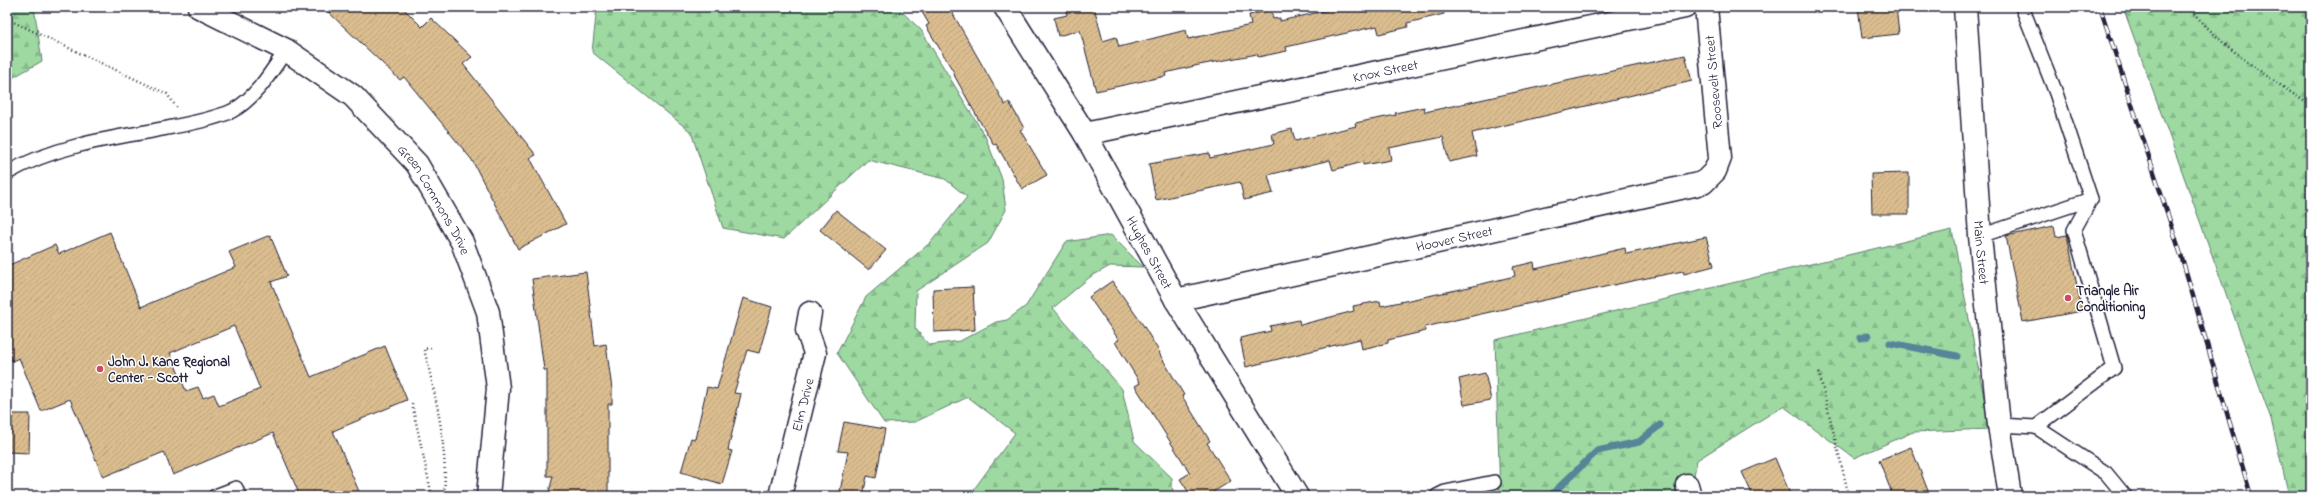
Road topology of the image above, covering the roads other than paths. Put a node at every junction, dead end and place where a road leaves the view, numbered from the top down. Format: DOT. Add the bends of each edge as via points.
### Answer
graph roads {
  1 [pos="199,7"];
  2 [pos="1005,7"];
  3 [pos="1685,7"];
  4 [pos="1706,7"];
  5 [pos="1965,7"];
  6 [pos="2022,7"];
  7 [pos="286,50"];
  8 [pos="1085,134"];
  9 [pos="1720,158"];
  10 [pos="7,173"];
  11 [pos="2090,199"];
  12 [pos="1980,236"];
  13 [pos="1176,300"];
  14 [pos="810,313"];
  15 [pos="1999,425"];
  16 [pos="2036,427"];
  17 [pos="1494,482"];
  18 [pos="215,496"];
  19 [pos="240,496"];
  20 [pos="488,496"];
  21 [pos="780,496"];
  22 [pos="1297,496"];
  23 [pos="1437,496"];
  24 [pos="2010,496"];
  25 [pos="2125,496"];
  1 -- 7 [label="street, Green Commons Drive"];
  2 -- 8 [label="street, Hughes Street"];
  3 -- 8 [label="street, Knox Street"];
  4 -- 9 [label="street, Roosevelt Street"];
  5 -- 12 [label="street, Main Street"];
  6 -- 11 [label="lane" via="2056,93"];
  7 -- 10 [label="lane" via="262,86 232,110 185,125 92,141 25,163"];
  7 -- 20 [label="street, Green Commons Drive" via="353,96 417,164 462,242 488,312 498,388"];
  8 -- 13 [label="street, Hughes Street"];
  9 -- 13 [label="street, Hoover Street" via="1714,171 1703,183"];
  11 -- 12 [label="lane"];
  11 -- 16 [label="lane" via="2074,230 2114,368"];
  12 -- 15 [label="street, Main Street"];
  13 -- 22 [label="street, Hughes Street"];
  14 -- 21 [label="street, Elm Drive" via="806,330 815,353"];
  15 -- 16 [label="lane"];
  15 -- 24 [label="street, Main Street"];
  16 -- 25 [label="lane" via="2106,474"];
  17 -- 23 [label="lane"];
  18 -- 19 [label="lane" via="236,488"];
}
